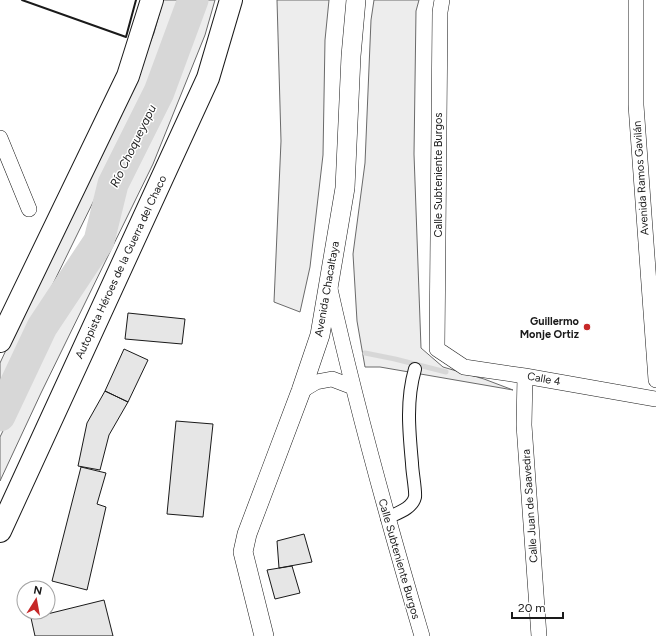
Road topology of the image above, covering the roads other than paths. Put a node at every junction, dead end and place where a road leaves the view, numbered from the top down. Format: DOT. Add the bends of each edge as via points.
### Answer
graph roads {
  1 [pos="152,0"];
  2 [pos="232,0"];
  3 [pos="356,0"];
  4 [pos="442,0"];
  5 [pos="636,0"];
  6 [pos="0,138"];
  7 [pos="29,209"];
  8 [pos="328,284"];
  9 [pos="0,341"];
  10 [pos="437,349"];
  11 [pos="415,369"];
  12 [pos="525,376"];
  13 [pos="656,380"];
  14 [pos="353,387"];
  15 [pos="301,391"];
  16 [pos="656,399"];
  17 [pos="387,518"];
  18 [pos="0,531"];
  19 [pos="264,636"];
  20 [pos="422,636"];
  21 [pos="539,636"];
  1 -- 9 [label="highway" via="128,76"];
  2 -- 18 [label="highway, Autopista Héroes de la Guerra del Chaco" via="208,78"];
  3 -- 8 [label="street, Avenida Chacaltaya" via="345,188"];
  4 -- 10 [label="street, Calle Subteniente Burgos"];
  5 -- 13 [label="street, Avenida Ramos Gavilán" via="636,105"];
  6 -- 7 [label="street"];
  8 -- 14 [label="street, Calle Subteniente Burgos"];
  8 -- 15 [label="street, Avenida Chacaltaya" via="320,335"];
  10 -- 12 [label="street, Calle 4" via="464,367"];
  11 -- 17 [label="street" via="410,384 408,431 415,496 409,507"];
  12 -- 16 [label="street, Calle 4"];
  12 -- 21 [label="street, Calle Juan de Saavedra" via="524,425"];
  14 -- 15 [label="street" via="332,379 316,382"];
  14 -- 17 [label="street, Calle Subteniente Burgos"];
  15 -- 19 [label="street, Avenida Chacaltaya" via="247,534 243,552"];
  17 -- 20 [label="street, Calle Subteniente Burgos"];
}
